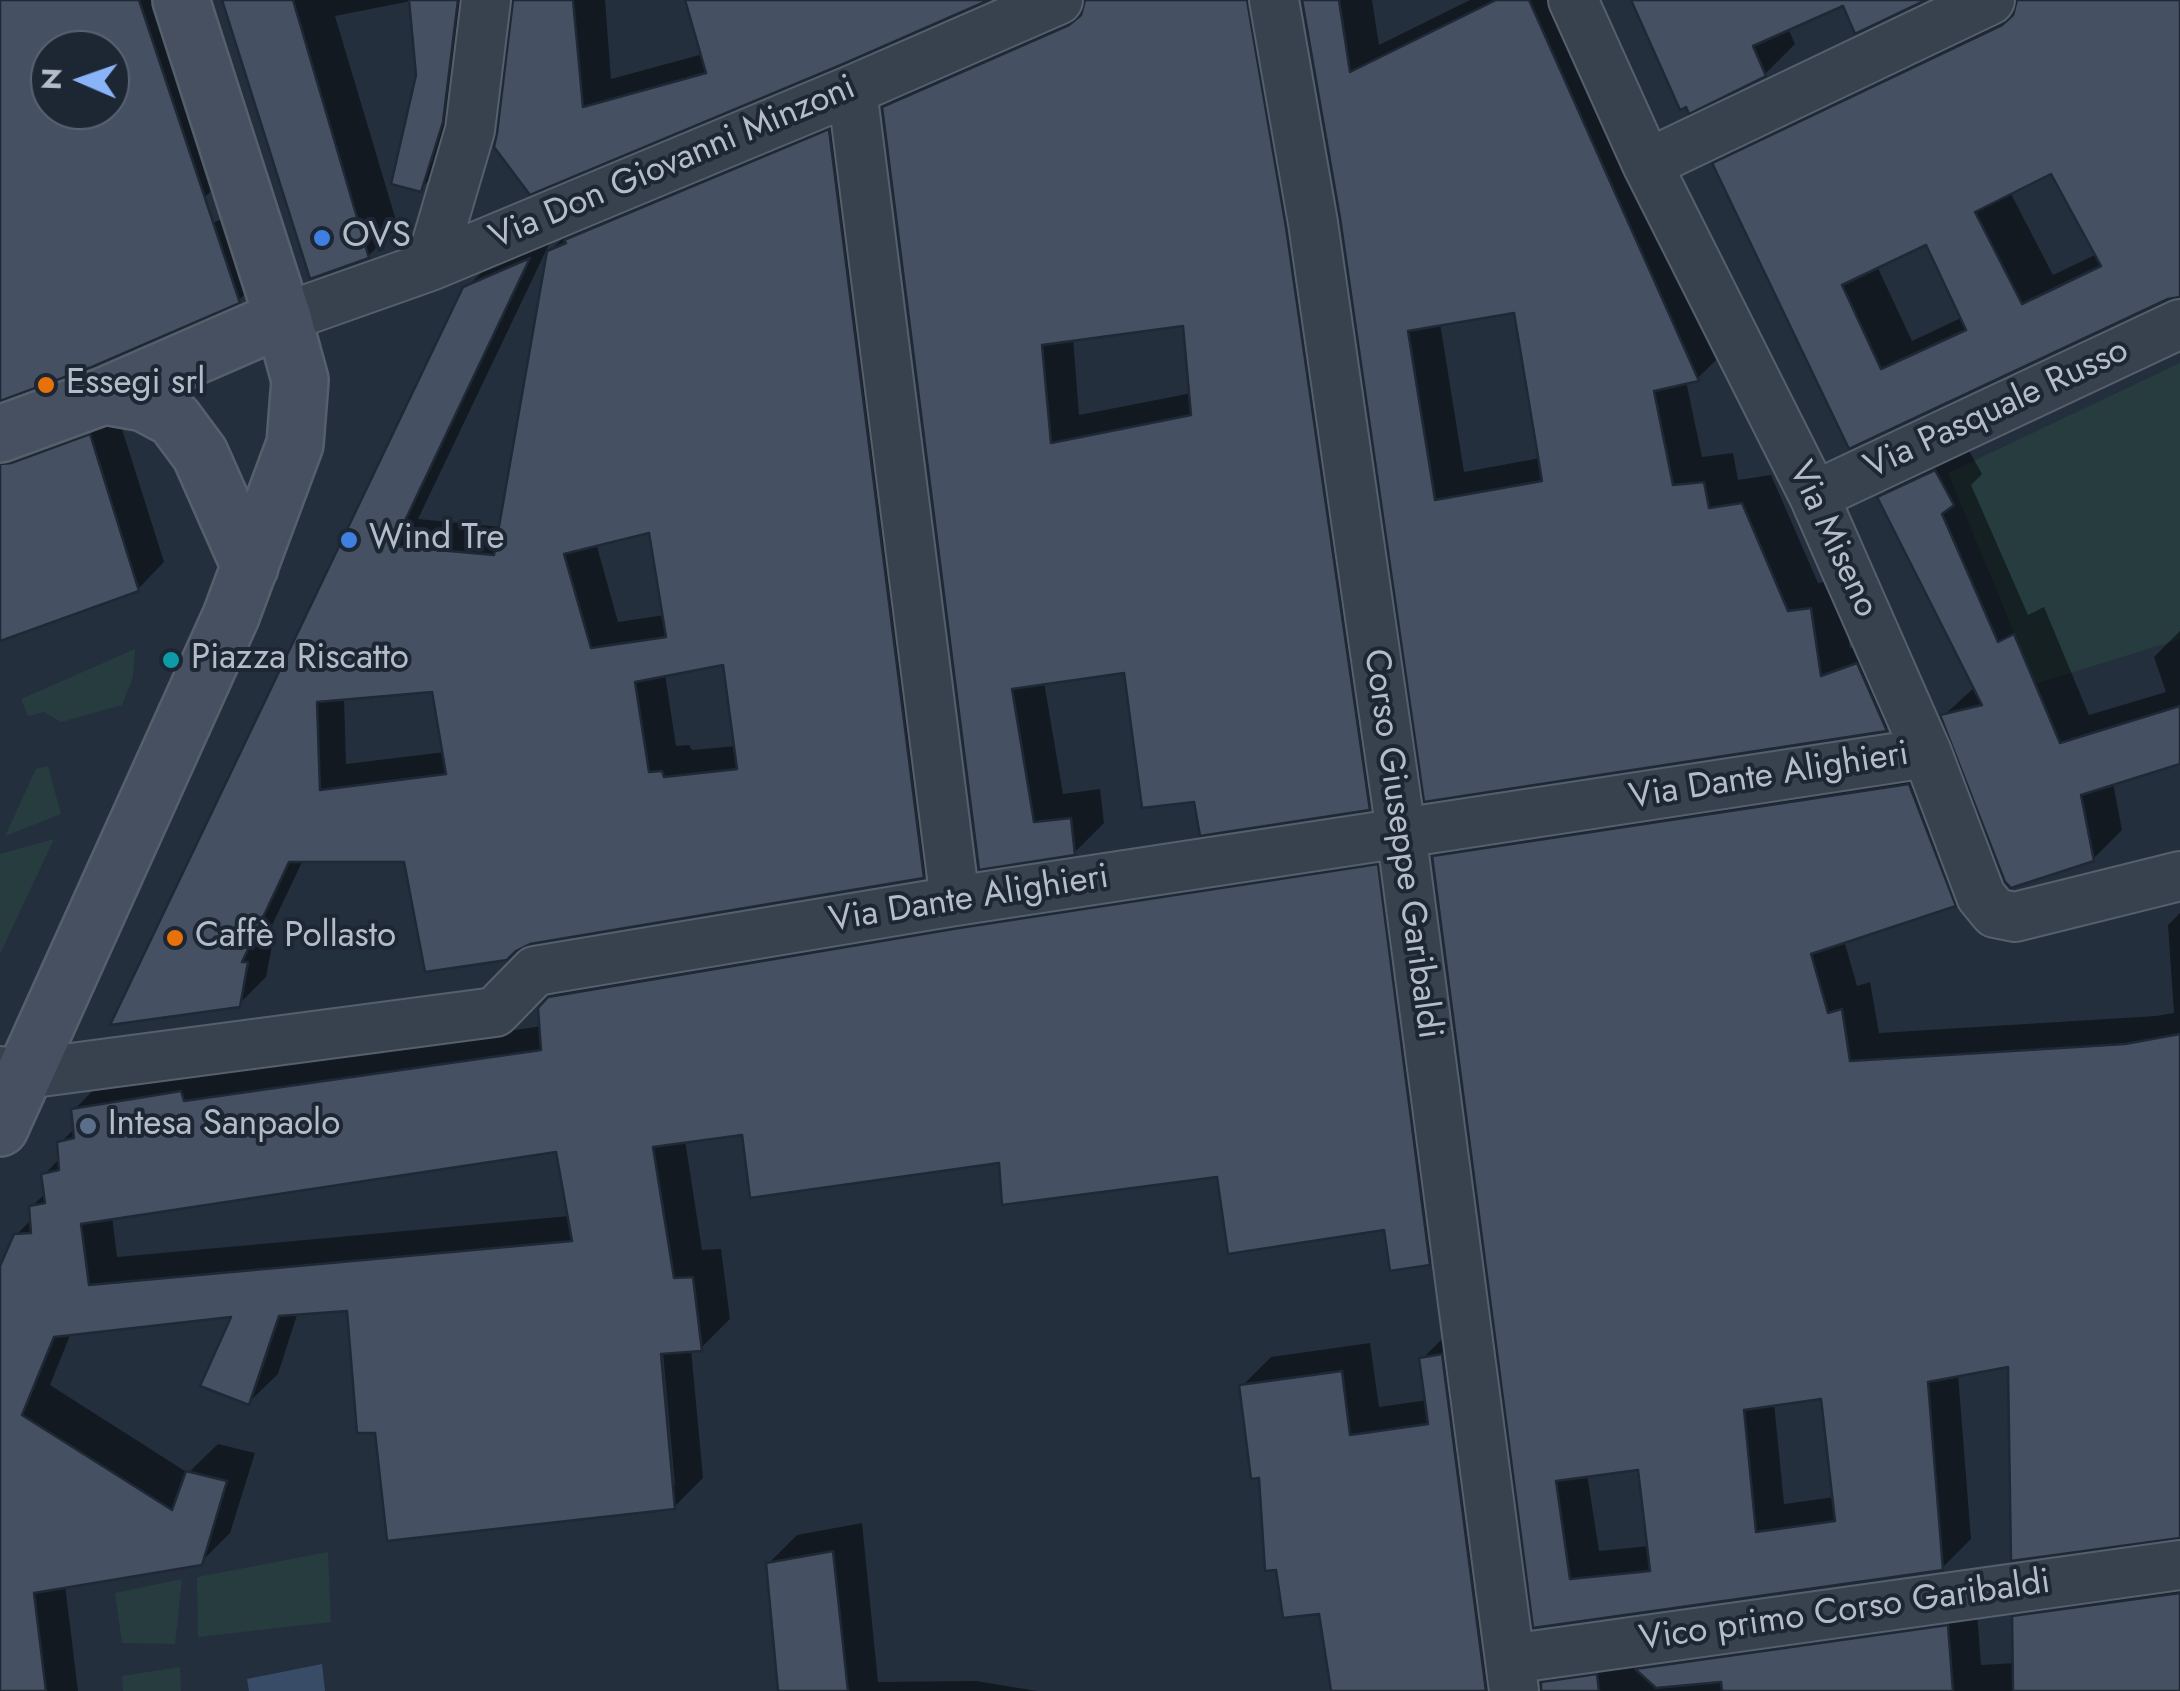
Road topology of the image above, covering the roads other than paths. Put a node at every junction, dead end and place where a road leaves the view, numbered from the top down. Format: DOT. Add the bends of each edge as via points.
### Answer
graph roads {
  1 [pos="181,0"];
  2 [pos="486,0"];
  3 [pos="1058,0"];
  4 [pos="1274,0"];
  5 [pos="1573,0"];
  6 [pos="1990,0"];
  7 [pos="852,90"];
  8 [pos="1648,164"];
  9 [pos="430,266"];
  10 [pos="284,318"];
  11 [pos="2180,324"];
  12 [pos="104,396"];
  13 [pos="0,434"];
  14 [pos="1814,496"];
  15 [pos="250,567"];
  16 [pos="1927,753"];
  17 [pos="1402,832"];
  18 [pos="2180,876"];
  19 [pos="955,901"];
  20 [pos="13,1072"];
  21 [pos="0,1128"];
  22 [pos="2180,1566"];
  23 [pos="1512,1675"];
  1 -- 10 [label="street"];
  2 -- 9 [label="street" via="470,130"];
  3 -- 7 [label="street, Via Don Giovanni Minzoni"];
  4 -- 17 [label="street, Corso Giuseppe Garibaldi"];
  5 -- 8 [label="street, Via Miseno"];
  6 -- 8 [label="street"];
  7 -- 9 [label="street, Via Don Giovanni Minzoni"];
  7 -- 19 [label="street"];
  8 -- 14 [label="street, Via Miseno"];
  9 -- 10 [label="street, Via Don Giovanni Minzoni"];
  10 -- 12 [label="street"];
  10 -- 15 [label="street" via="300,380 296,444"];
  11 -- 14 [label="street, Via Pasquale Russo"];
  12 -- 13 [label="street"];
  12 -- 15 [label="street" via="144,403 174,419 200,454"];
  14 -- 16 [label="street, Via Miseno"];
  15 -- 20 [label="street"];
  16 -- 17 [label="street, Via Dante Alighieri"];
  16 -- 18 [label="street, Via Miseno" via="1981,896 1995,913 2015,917"];
  17 -- 19 [label="street, Via Dante Alighieri"];
  17 -- 23 [label="street, Corso Giuseppe Garibaldi"];
  19 -- 20 [label="street, Via Dante Alighieri" via="535,971 495,1012"];
  20 -- 21 [label="street"];
  22 -- 23 [label="street, Vico primo Corso Garibaldi"];
}
